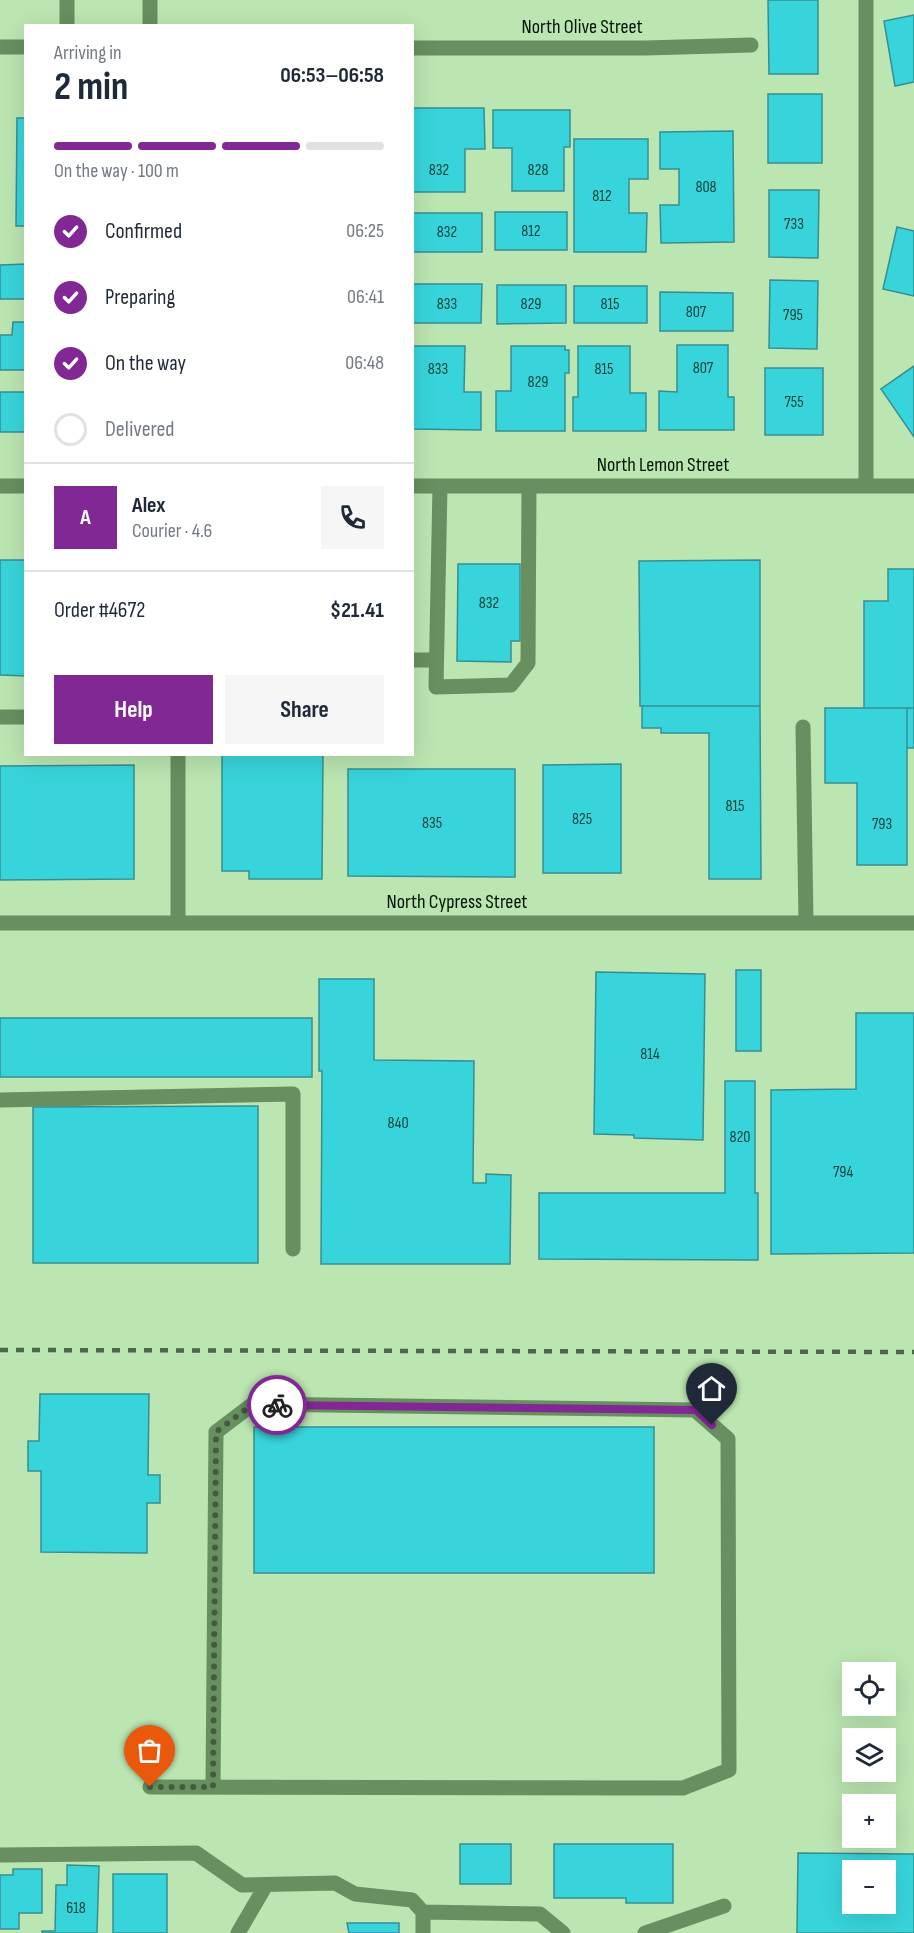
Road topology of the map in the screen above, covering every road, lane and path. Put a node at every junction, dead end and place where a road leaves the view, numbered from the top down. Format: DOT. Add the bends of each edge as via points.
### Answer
graph roads {
  1 [pos="67,0"];
  2 [pos="150,0"];
  3 [pos="866,0"];
  4 [pos="67,24"];
  5 [pos="150,24"];
  6 [pos="751,45"];
  7 [pos="0,47"];
  8 [pos="24,47"];
  9 [pos="414,48"];
  10 [pos="0,486"];
  11 [pos="24,486"];
  12 [pos="414,486"];
  13 [pos="440,486"];
  14 [pos="530,486"];
  15 [pos="866,486"];
  16 [pos="914,486"];
  17 [pos="414,660"];
  18 [pos="436,660"];
  19 [pos="0,717"];
  20 [pos="24,717"];
  21 [pos="803,727"];
  22 [pos="178,756"];
  23 [pos="0,923"];
  24 [pos="178,923"];
  25 [pos="806,923"];
  26 [pos="914,923"];
  27 [pos="0,1100"];
  28 [pos="293,1249"];
  29 [pos="150,1787"];
  30 [pos="213,1787"];
  31 [pos="0,1855"];
  32 [pos="266,1885"];
  33 [pos="724,1906"];
  34 [pos="423,1912"];
  35 [pos="238,1933"];
  36 [pos="423,1933"];
  37 [pos="563,1933"];
  38 [pos="645,1933"];
  1 -- 4 [label="street"];
  2 -- 5 [label="street"];
  3 -- 15 [label="street"];
  6 -- 9 [label="street, North Olive Street"];
  7 -- 8 [label="street"];
  10 -- 11 [label="street"];
  12 -- 13 [label="street, North Lemon Street"];
  13 -- 14 [label="street, North Lemon Street"];
  13 -- 18 [label="street"];
  14 -- 15 [label="street, North Lemon Street"];
  14 -- 18 [label="street" via="528,663 511,685 436,687"];
  15 -- 16 [label="street, North Lemon Street"];
  17 -- 18 [label="street"];
  19 -- 20 [label="street"];
  21 -- 25 [label="street"];
  22 -- 24 [label="street"];
  23 -- 24 [label="street, North Cypress Street"];
  24 -- 25 [label="street, North Cypress Street"];
  25 -- 26 [label="street, North Cypress Street"];
  27 -- 28 [label="street" via="293,1094"];
  29 -- 30 [label="street"];
  30 -- 30 [label="street" via="683,1788 729,1770 728,1439 696,1410 253,1404 216,1432"];
  31 -- 32 [label="street" via="195,1853 242,1885"];
  32 -- 34 [label="street" via="335,1883 355,1894 412,1900"];
  32 -- 35 [label="street"];
  33 -- 38 [label="street"];
  34 -- 36 [label="street"];
  34 -- 37 [label="street" via="540,1914"];
}
